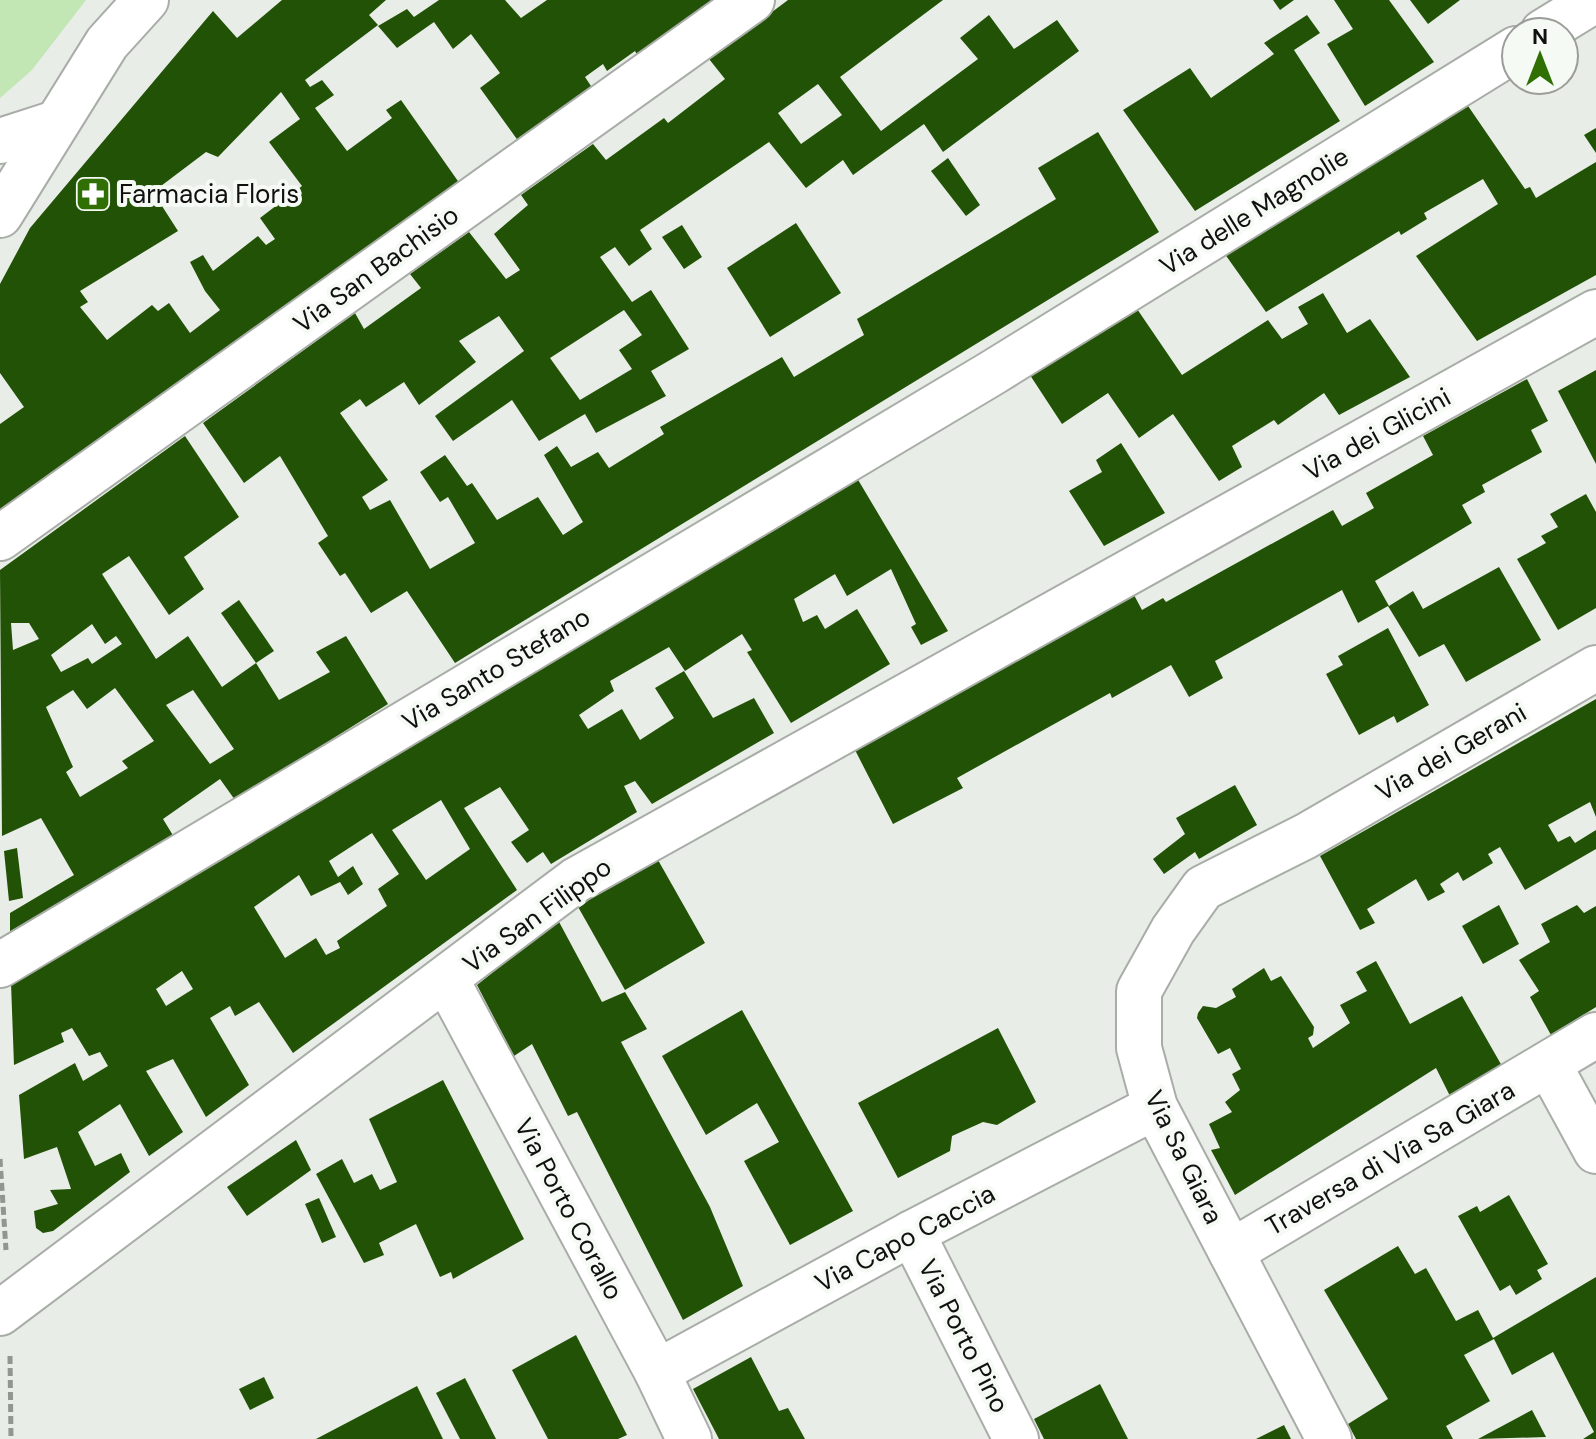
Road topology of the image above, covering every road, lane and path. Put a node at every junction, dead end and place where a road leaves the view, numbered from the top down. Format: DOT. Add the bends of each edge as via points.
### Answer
graph roads {
  1 [pos="146,0"];
  2 [pos="752,0"];
  3 [pos="1595,0"];
  4 [pos="1569,16"];
  5 [pos="1500,59"];
  6 [pos="19,139"];
  7 [pos="0,215"];
  8 [pos="1596,312"];
  9 [pos="992,373"];
  10 [pos="0,538"];
  11 [pos="1157,556"];
  12 [pos="1596,668"];
  13 [pos="1306,836"];
  14 [pos="0,965"];
  15 [pos="447,981"];
  16 [pos="1596,1035"];
  17 [pos="1549,1065"];
  18 [pos="1155,1107"];
  19 [pos="1596,1151"];
  20 [pos="912,1233"];
  21 [pos="1231,1252"];
  22 [pos="0,1313"];
  23 [pos="657,1372"];
  24 [pos="689,1439"];
  25 [pos="1016,1439"];
  26 [pos="1329,1439"];
  1 -- 6 [label="street"];
  2 -- 10 [label="street, Via San Bachisio"];
  3 -- 4 [label="street"];
  5 -- 9 [label="street, Via delle Magnolie"];
  6 -- 7 [label="street"];
  8 -- 11 [label="street, Via dei Glicini"];
  9 -- 14 [label="street, Via Santo Stefano"];
  11 -- 15 [label="street, Via San Filippo" via="576,880"];
  12 -- 13 [label="street, Via dei Gerani"];
  13 -- 18 [label="street, Via Sa Giara" via="1203,888 1145,979 1139,991 1139,1048"];
  15 -- 22 [label="street, Via San Filippo"];
  15 -- 23 [label="street, Via Porto Corallo"];
  16 -- 17 [label="street, Traversa di Via Sa Giara"];
  17 -- 19 [label="street"];
  17 -- 21 [label="street, Traversa di Via Sa Giara"];
  18 -- 20 [label="street, Via Capo Caccia"];
  18 -- 21 [label="street, Via Sa Giara"];
  20 -- 23 [label="street, Via Capo Caccia"];
  20 -- 25 [label="street, Via Porto Pino"];
  21 -- 26 [label="street, Via Sa Giara"];
  23 -- 24 [label="street, Via Porto Corallo"];
}
